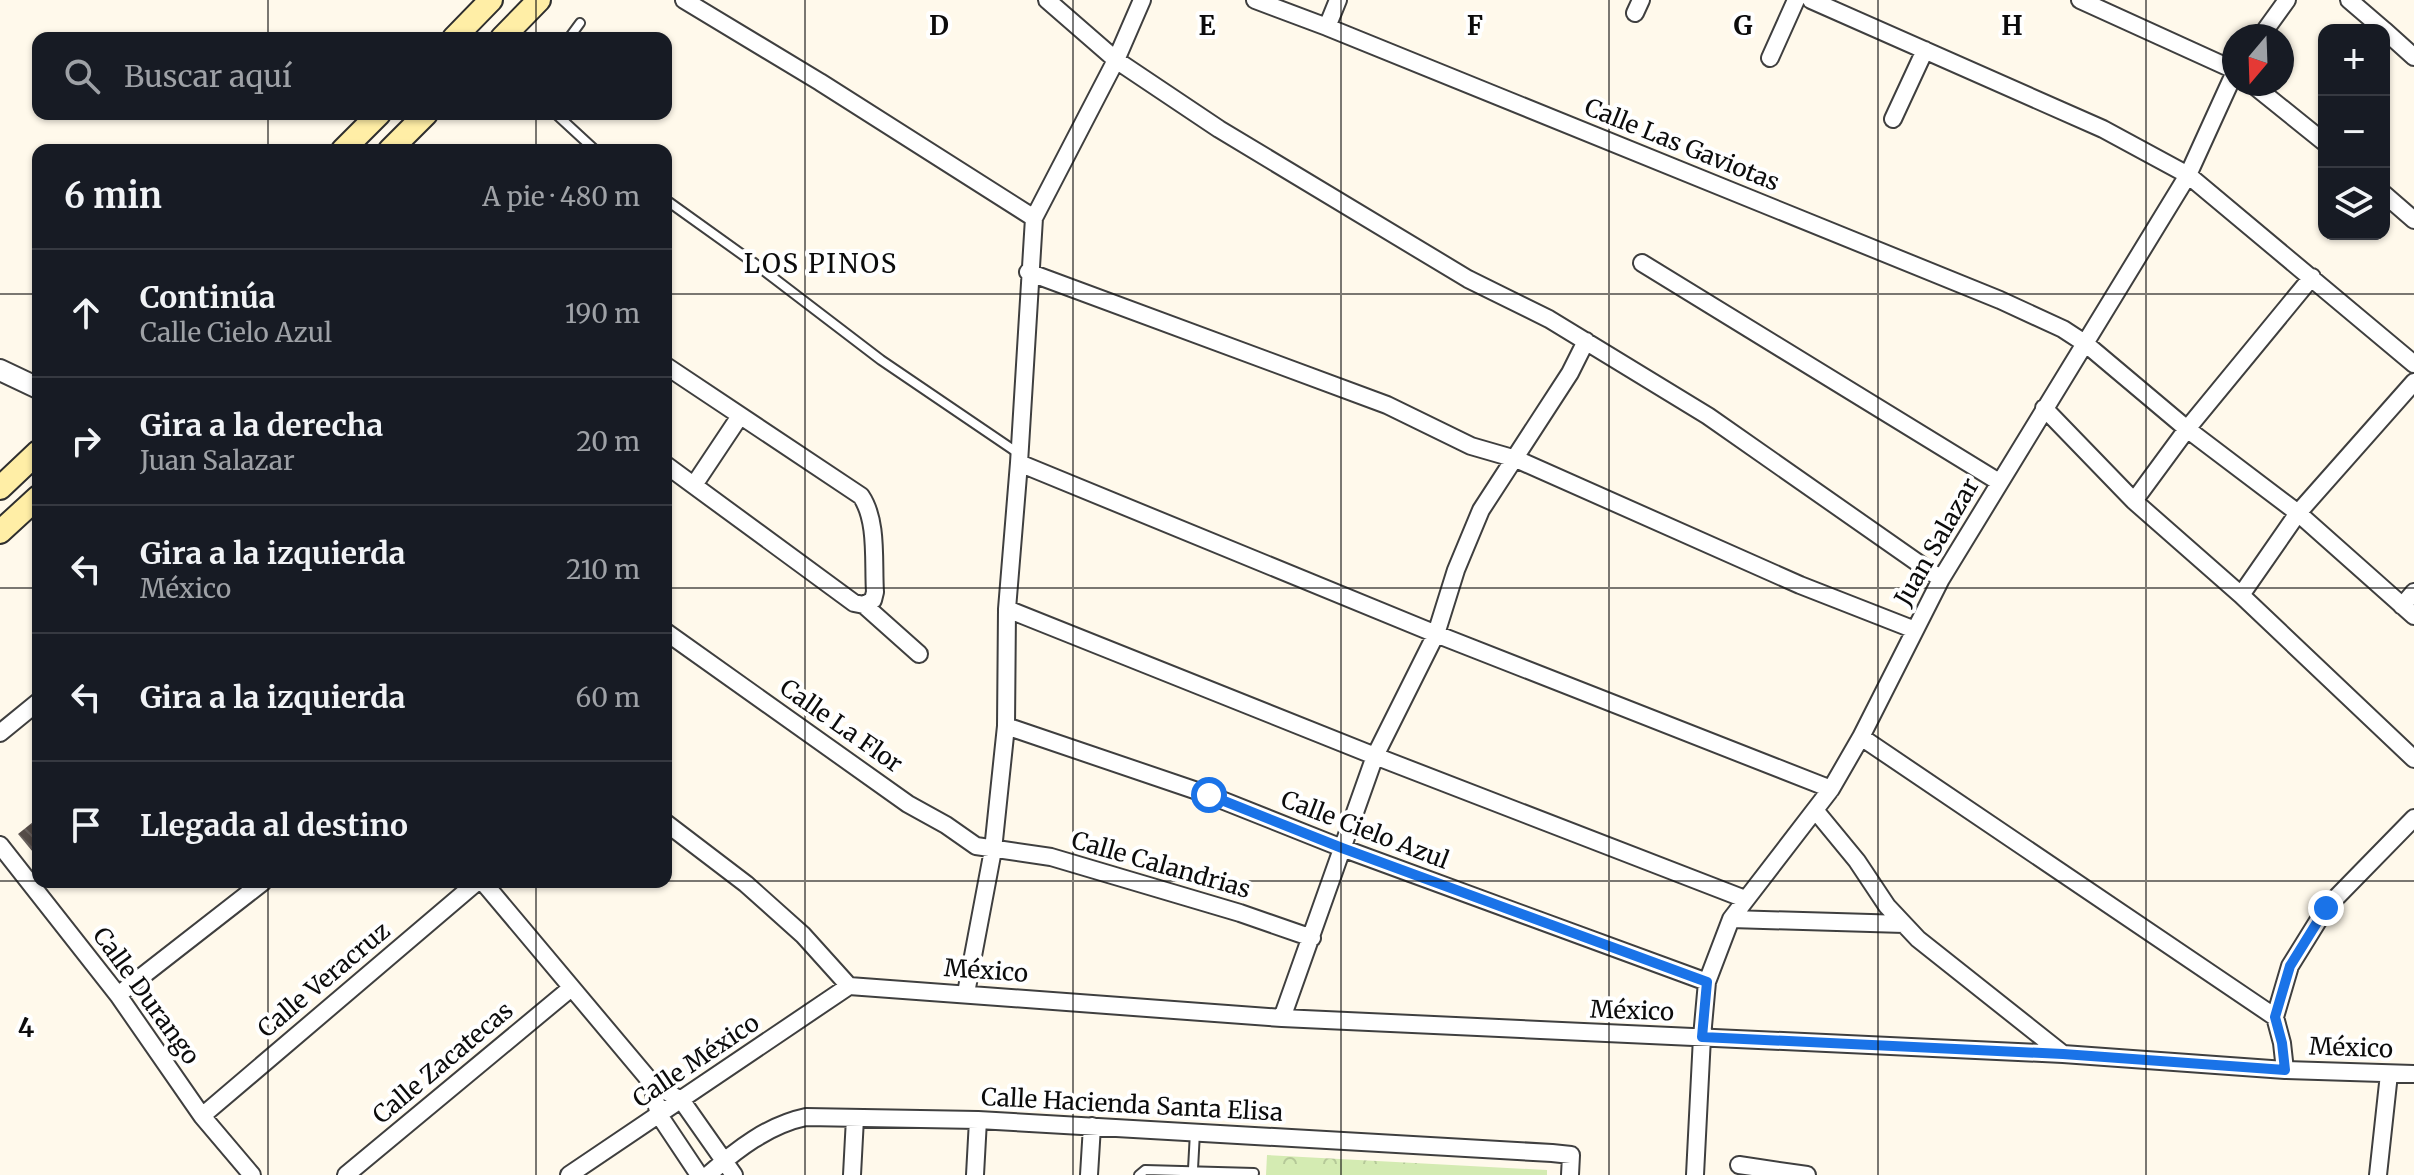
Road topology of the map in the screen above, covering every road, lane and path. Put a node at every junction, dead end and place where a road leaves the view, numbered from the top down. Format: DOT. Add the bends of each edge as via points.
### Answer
graph roads {
  1 [pos="491,0"];
  2 [pos="539,0"];
  3 [pos="684,0"];
  4 [pos="1047,0"];
  5 [pos="1142,0"];
  6 [pos="1255,0"];
  7 [pos="1338,0"];
  8 [pos="1796,0"];
  9 [pos="1811,0"];
  10 [pos="2080,0"];
  11 [pos="2287,0"];
  12 [pos="2349,0"];
  13 [pos="580,23"];
  14 [pos="2270,24"];
  15 [pos="2377,24"];
  16 [pos="1327,27"];
  17 [pos="460,32"];
  18 [pos="508,32"];
  19 [pos="573,32"];
  20 [pos="2390,35"];
  21 [pos="1925,50"];
  22 [pos="2414,57"];
  23 [pos="1770,58"];
  24 [pos="1116,60"];
  25 [pos="2222,66"];
  26 [pos="2223,96"];
  27 [pos="2267,96"];
  28 [pos="1893,119"];
  29 [pos="373,120"];
  30 [pos="420,120"];
  31 [pos="562,120"];
  32 [pos="2318,137"];
  33 [pos="349,144"];
  34 [pos="396,144"];
  35 [pos="588,144"];
  36 [pos="2188,175"];
  37 [pos="2390,199"];
  38 [pos="672,204"];
  39 [pos="1034,218"];
  40 [pos="2414,220"];
  41 [pos="1642,263"];
  42 [pos="1028,272"];
  43 [pos="2312,277"];
  44 [pos="1586,341"];
  45 [pos="2086,344"];
  46 [pos="2414,364"];
  47 [pos="0,370"];
  48 [pos="672,370"];
  49 [pos="2414,382"];
  50 [pos="32,385"];
  51 [pos="2044,408"];
  52 [pos="740,416"];
  53 [pos="2187,429"];
  54 [pos="32,458"];
  55 [pos="1019,458"];
  56 [pos="1516,459"];
  57 [pos="672,469"];
  58 [pos="1999,482"];
  59 [pos="694,485"];
  60 [pos="0,488"];
  61 [pos="2134,501"];
  62 [pos="32,503"];
  63 [pos="2298,513"];
  64 [pos="0,532"];
  65 [pos="1941,579"];
  66 [pos="2414,592"];
  67 [pos="2241,595"];
  68 [pos="864,605"];
  69 [pos="1007,609"];
  70 [pos="2408,611"];
  71 [pos="1915,630"];
  72 [pos="1436,634"];
  73 [pos="672,636"];
  74 [pos="919,654"];
  75 [pos="32,707"];
  76 [pos="1006,726"];
  77 [pos="0,733"];
  78 [pos="1861,737"];
  79 [pos="1375,756"];
  80 [pos="2414,759"];
  81 [pos="1831,789"];
  82 [pos="1815,810"];
  83 [pos="2414,818"];
  84 [pos="672,828"];
  85 [pos="0,845"];
  86 [pos="1342,848"];
  87 [pos="993,850"];
  88 [pos="32,878"];
  89 [pos="41,888"];
  90 [pos="255,888"];
  91 [pos="470,888"];
  92 [pos="488,888"];
  93 [pos="1745,899"];
  94 [pos="1731,919"];
  95 [pos="1904,924"];
  96 [pos="1312,938"];
  97 [pos="1707,982"];
  98 [pos="849,986"];
  99 [pos="570,989"];
  100 [pos="966,993"];
  101 [pos="118,995"];
  102 [pos="2275,1017"];
  103 [pos="1282,1018"];
  104 [pos="1702,1037"];
  105 [pos="2063,1054"];
  106 [pos="2285,1070"];
  107 [pos="2389,1074"];
  108 [pos="2414,1074"];
  109 [pos="651,1082"];
  110 [pos="682,1101"];
  111 [pos="659,1115"];
  112 [pos="202,1116"];
  113 [pos="855,1118"];
  114 [pos="978,1120"];
  115 [pos="1092,1126"];
  116 [pos="1195,1132"];
  117 [pos="725,1160"];
  118 [pos="1739,1165"];
  119 [pos="596,1168"];
  120 [pos="1193,1169"];
  121 [pos="1254,1173"];
  122 [pos="252,1175"];
  123 [pos="346,1175"];
  124 [pos="569,1175"];
  125 [pos="699,1175"];
  126 [pos="708,1175"];
  127 [pos="734,1175"];
  128 [pos="852,1175"];
  129 [pos="975,1175"];
  130 [pos="1089,1175"];
  131 [pos="1139,1175"];
  132 [pos="1570,1175"];
  133 [pos="1695,1175"];
  134 [pos="1807,1175"];
  135 [pos="2378,1175"];
  1 -- 17 [label="main road"];
  2 -- 18 [label="main road"];
  3 -- 39 [label="street"];
  4 -- 24 [label="street"];
  5 -- 24 [label="street"];
  6 -- 16 [label="street, Calle Las Gaviotas"];
  7 -- 16 [label="street"];
  8 -- 23 [label="street"];
  9 -- 21 [label="street"];
  10 -- 25 [label="street"];
  11 -- 14 [label="street"];
  12 -- 15 [label="street"];
  13 -- 19 [label="lane"];
  16 -- 45 [label="street, Calle Las Gaviotas" via="2000,300"];
  20 -- 22 [label="street"];
  21 -- 28 [label="street"];
  21 -- 36 [label="street" via="2103,129"];
  24 -- 39 [label="street"];
  24 -- 44 [label="street" via="1219,129 1468,279"];
  26 -- 36 [label="street, Juan Salazar"];
  27 -- 32 [label="street"];
  29 -- 33 [label="main road"];
  30 -- 34 [label="main road"];
  31 -- 35 [label="lane"];
  36 -- 43 [label="street"];
  36 -- 45 [label="street, Juan Salazar"];
  37 -- 40 [label="street"];
  38 -- 55 [label="lane"];
  39 -- 42 [label="street"];
  41 -- 58 [label="street"];
  42 -- 55 [label="street"];
  42 -- 56 [label="street" via="1387,405 1471,446"];
  43 -- 46 [label="street"];
  43 -- 53 [label="street"];
  44 -- 56 [label="street"];
  44 -- 65 [label="street" via="1708,416"];
  45 -- 51 [label="street, Juan Salazar"];
  45 -- 53 [label="street, Calle Las Gaviotas"];
  47 -- 50 [label="street"];
  48 -- 52 [label="street"];
  49 -- 63 [label="street"];
  51 -- 58 [label="street, Juan Salazar"];
  51 -- 61 [label="street"];
  52 -- 59 [label="street"];
  52 -- 68 [label="street" via="861,496 869,508 875,592"];
  53 -- 61 [label="street"];
  53 -- 63 [label="street, Calle Las Gaviotas"];
  54 -- 60 [label="main road"];
  55 -- 69 [label="street"];
  55 -- 72 [label="street"];
  56 -- 71 [label="street"];
  56 -- 72 [label="street" via="1481,510"];
  57 -- 59 [label="street"];
  58 -- 65 [label="street, Juan Salazar"];
  59 -- 68 [label="street" via="854,603"];
  61 -- 67 [label="street"];
  62 -- 64 [label="main road"];
  63 -- 67 [label="street"];
  63 -- 70 [label="street, Calle Las Gaviotas"];
  65 -- 71 [label="street, Juan Salazar"];
  66 -- 70 [label="street"];
  67 -- 80 [label="street"];
  68 -- 74 [label="street"];
  69 -- 76 [label="street"];
  69 -- 79 [label="street"];
  71 -- 78 [label="street, Juan Salazar"];
  72 -- 79 [label="street"];
  72 -- 81 [label="street"];
  73 -- 87 [label="street, Calle La Flor" via="908,804 976,846"];
  75 -- 77 [label="street"];
  76 -- 86 [label="street, Calle Cielo Azul" via="1209,795"];
  76 -- 87 [label="street"];
  78 -- 81 [label="street, Juan Salazar"];
  78 -- 102 [label="street"];
  79 -- 86 [label="street"];
  79 -- 93 [label="street"];
  81 -- 82 [label="street, Juan Salazar"];
  82 -- 93 [label="street, Juan Salazar"];
  82 -- 95 [label="street"];
  83 -- 102 [label="street" via="2326,908 2290,966"];
  84 -- 98 [label="street" via="803,935"];
  85 -- 88 [label="street, Calle Durango"];
  86 -- 96 [label="street"];
  86 -- 97 [label="street, Calle Cielo Azul"];
  87 -- 96 [label="street, Calle Calandrias" via="1051,857"];
  87 -- 100 [label="street"];
  89 -- 101 [label="street, Calle Durango"];
  90 -- 101 [label="street"];
  91 -- 112 [label="street, Calle Veracruz"];
  92 -- 99 [label="street"];
  93 -- 94 [label="street, Juan Salazar"];
  94 -- 95 [label="street"];
  94 -- 97 [label="street, Juan Salazar"];
  95 -- 105 [label="street"];
  96 -- 103 [label="street"];
  97 -- 104 [label="street, Juan Salazar"];
  98 -- 100 [label="street, México"];
  98 -- 110 [label="street, Calle México"];
  99 -- 109 [label="street"];
  99 -- 123 [label="street, Calle Zacatecas"];
  100 -- 103 [label="street, México"];
  101 -- 112 [label="street, Calle Durango"];
  102 -- 106 [label="street"];
  103 -- 104 [label="street, México"];
  104 -- 105 [label="street, México"];
  104 -- 133 [label="street, Juan Salazar"];
  105 -- 106 [label="street, México"];
  106 -- 107 [label="street, México"];
  107 -- 108 [label="street, México"];
  107 -- 135 [label="street"];
  109 -- 110 [label="street"];
  109 -- 111 [label="street"];
  110 -- 111 [label="street, Calle México"];
  110 -- 117 [label="street"];
  111 -- 119 [label="street, Calle México"];
  111 -- 125 [label="street"];
  112 -- 122 [label="street, Calle Durango"];
  113 -- 114 [label="street, Calle Hacienda Santa Elisa"];
  113 -- 117 [label="street, Calle Hacienda Santa Elisa" via="783,1122"];
  113 -- 128 [label="street"];
  114 -- 115 [label="street, Calle Hacienda Santa Elisa"];
  114 -- 129 [label="street"];
  115 -- 116 [label="street, Calle Hacienda Santa Elisa"];
  115 -- 130 [label="street"];
  116 -- 120 [label="lane"];
  116 -- 132 [label="street, Calle Hacienda Santa Elisa" via="1571,1155"];
  117 -- 126 [label="street, Calle Hacienda Santa Elisa"];
  117 -- 127 [label="street"];
  118 -- 134 [label="street"];
  119 -- 124 [label="street, Calle México"];
  120 -- 121 [label="lane"];
  120 -- 131 [label="lane" via="1145,1170"];
}
